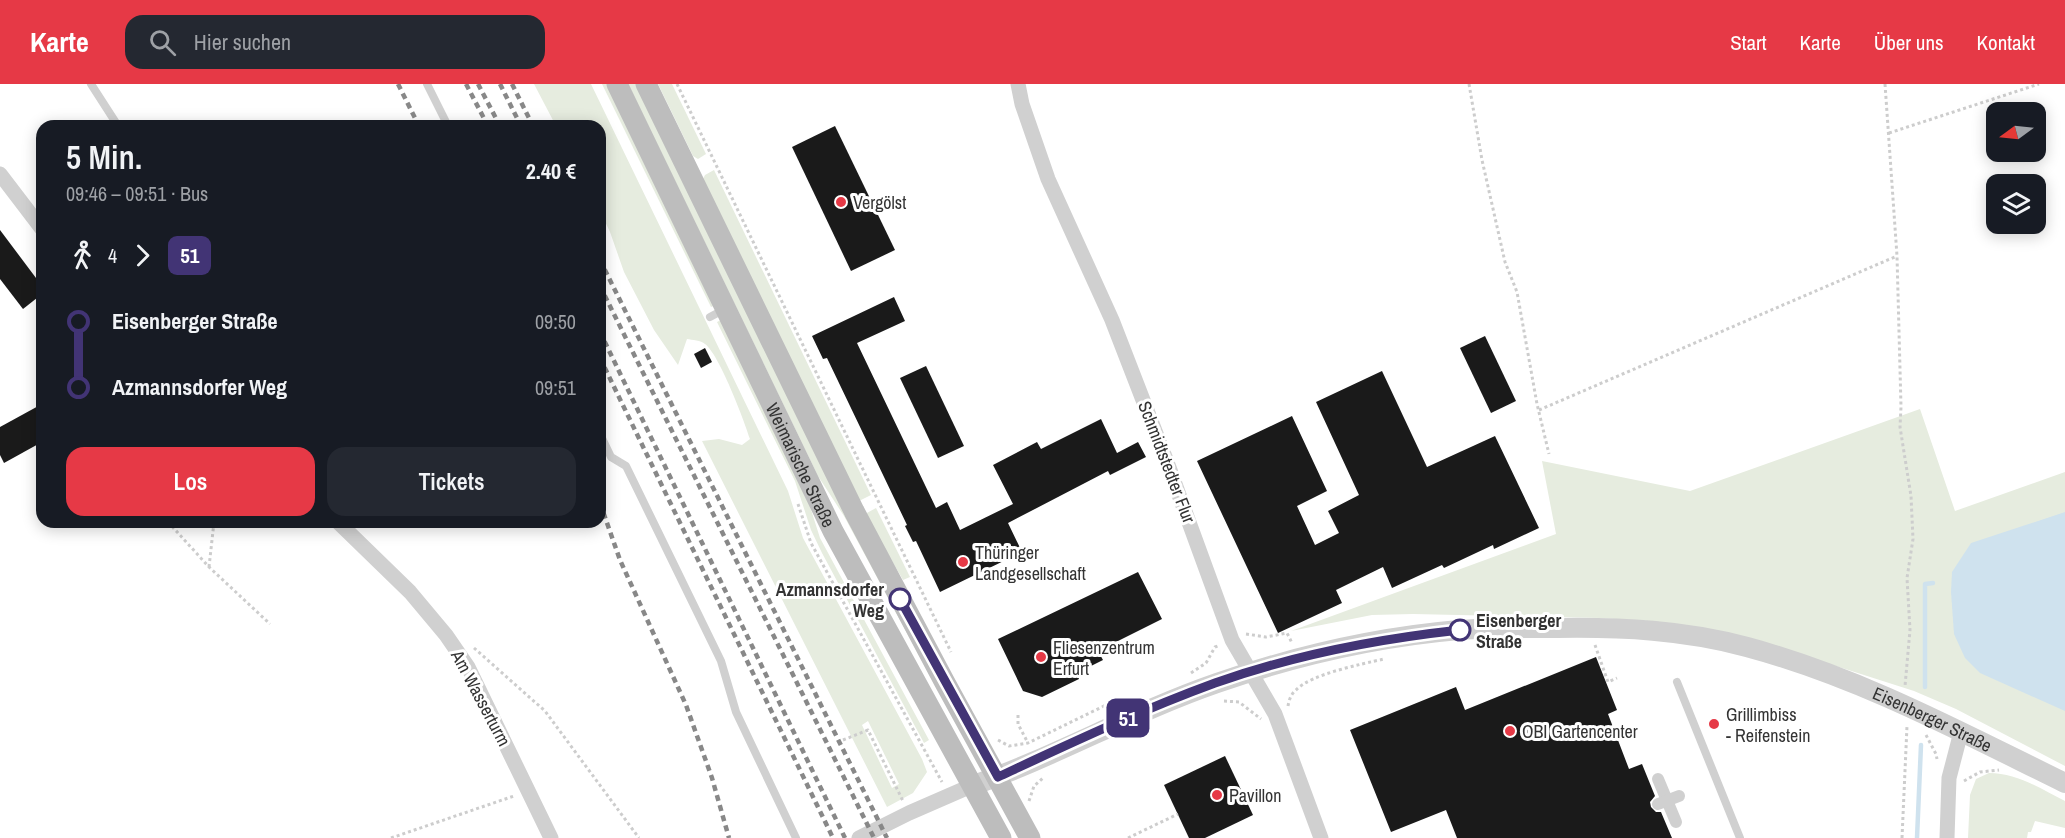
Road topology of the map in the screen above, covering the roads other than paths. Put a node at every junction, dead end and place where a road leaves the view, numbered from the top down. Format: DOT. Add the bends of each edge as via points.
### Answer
graph roads {
  1 [pos="91,84"];
  2 [pos="428,84"];
  3 [pos="617,84"];
  4 [pos="646,84"];
  5 [pos="1018,84"];
  6 [pos="114,120"];
  7 [pos="445,120"];
  8 [pos="0,174"];
  9 [pos="36,222"];
  10 [pos="606,447"];
  11 [pos="344,528"];
  12 [pos="1251,672"];
  13 [pos="1677,682"];
  14 [pos="1961,732"];
  15 [pos="1005,773"];
  16 [pos="1658,778"];
  17 [pos="2065,783"];
  18 [pos="971,786"];
  19 [pos="1676,822"];
  20 [pos="550,838"];
  21 [pos="796,838"];
  22 [pos="859,838"];
  23 [pos="1000,838"];
  24 [pos="1030,838"];
  25 [pos="1322,838"];
  26 [pos="1740,838"];
  27 [pos="1947,838"];
  1 -- 6 [label="lane"];
  2 -- 7 [label="lane"];
  3 -- 18 [label="main road, Weimarische Straße" via="718,313"];
  4 -- 15 [label="main road, Weimarische Straße" via="854,511 944,681"];
  5 -- 12 [label="street, Schmidtstedter Flur" via="1048,179 1112,320 1232,640"];
  8 -- 9 [label="street"];
  10 -- 21 [label="lane" via="611,457 626,466 721,661 736,712"];
  11 -- 20 [label="street, Am Wasserturm" via="410,591 468,667"];
  12 -- 14 [label="street, Eisenberger Straße" via="1363,643 1421,634 1610,627 1689,635 1745,646 1901,703"];
  12 -- 15 [label="street, Eisenberger Straße" via="1151,708"];
  12 -- 25 [label="street, Schmidtstedter Flur" via="1275,714"];
  13 -- 26 [label="lane"];
  14 -- 17 [label="street, Eisenberger Straße"];
  14 -- 27 [label="street" via="1949,778"];
  15 -- 18 [label="street, Eisenberger Straße"];
  15 -- 24 [label="main road, Weimarische Straße"];
  16 -- 19 [label="street"];
  18 -- 22 [label="street"];
  18 -- 23 [label="main road, Weimarische Straße"];
}
